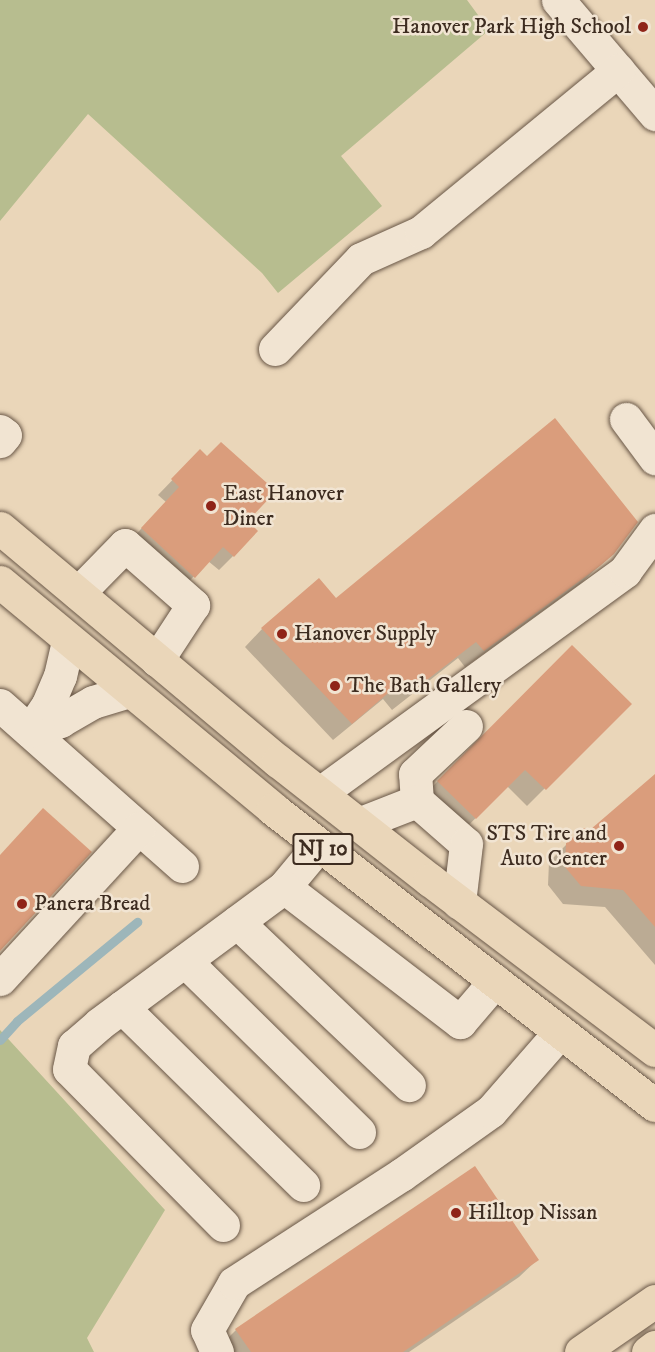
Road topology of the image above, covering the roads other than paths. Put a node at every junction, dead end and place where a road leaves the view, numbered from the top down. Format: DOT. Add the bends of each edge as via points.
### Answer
graph roads {
  1 [pos="558,0"];
  2 [pos="618,70"];
  3 [pos="655,114"];
  4 [pos="275,350"];
  5 [pos="626,419"];
  6 [pos="655,458"];
  7 [pos="0,528"];
  8 [pos="655,530"];
  9 [pos="0,582"];
  10 [pos="78,593"];
  11 [pos="68,640"];
  12 [pos="157,660"];
  13 [pos="129,691"];
  14 [pos="0,705"];
  15 [pos="466,726"];
  16 [pos="30,731"];
  17 [pos="320,794"];
  18 [pos="417,801"];
  19 [pos="358,824"];
  20 [pos="139,828"];
  21 [pos="319,845"];
  22 [pos="182,867"];
  23 [pos="284,887"];
  24 [pos="459,903"];
  25 [pos="237,922"];
  26 [pos="185,961"];
  27 [pos="0,979"];
  28 [pos="495,981"];
  29 [pos="122,1007"];
  30 [pos="560,1032"];
  31 [pos="655,1050"];
  32 [pos="410,1085"];
  33 [pos="655,1105"];
  34 [pos="359,1132"];
  35 [pos="303,1185"];
  36 [pos="223,1225"];
  37 [pos="655,1301"];
  38 [pos="655,1347"];
  39 [pos="217,1352"];
  40 [pos="581,1352"];
  41 [pos="648,1352"];
  1 -- 2 [label="street"];
  2 -- 3 [label="street"];
  2 -- 4 [label="street" via="421,232 361,259"];
  5 -- 6 [label="street"];
  7 -- 10 [label="main road, NJ 10"];
  8 -- 17 [label="street" via="625,572"];
  9 -- 11 [label="main road, NJ 10"];
  10 -- 12 [label="main road, NJ 10"];
  10 -- 12 [label="street" via="125,545 193,605"];
  11 -- 13 [label="main road, NJ 10"];
  11 -- 16 [label="street" via="60,676"];
  12 -- 17 [label="main road, NJ 10"];
  13 -- 16 [label="street" via="93,702 60,721"];
  13 -- 21 [label="main road, NJ 10"];
  14 -- 16 [label="street"];
  15 -- 18 [label="street" via="415,774"];
  16 -- 20 [label="street"];
  17 -- 19 [label="main road, NJ 10"];
  18 -- 19 [label="street"];
  18 -- 24 [label="street" via="466,844"];
  19 -- 24 [label="main road, NJ 10"];
  20 -- 22 [label="street"];
  20 -- 27 [label="street"];
  21 -- 23 [label="street"];
  21 -- 28 [label="main road, NJ 10"];
  23 -- 25 [label="street"];
  23 -- 28 [label="street" via="460,1022"];
  24 -- 31 [label="main road, NJ 10"];
  25 -- 26 [label="street"];
  25 -- 32 [label="street"];
  26 -- 29 [label="street"];
  26 -- 34 [label="street"];
  28 -- 30 [label="main road, NJ 10"];
  29 -- 35 [label="street"];
  29 -- 36 [label="street" via="74,1046 69,1069"];
  30 -- 33 [label="main road, NJ 10"];
  30 -- 39 [label="street" via="491,1111 401,1175 234,1283 207,1330"];
  37 -- 40 [label="main road"];
  38 -- 41 [label="main road"];
}
